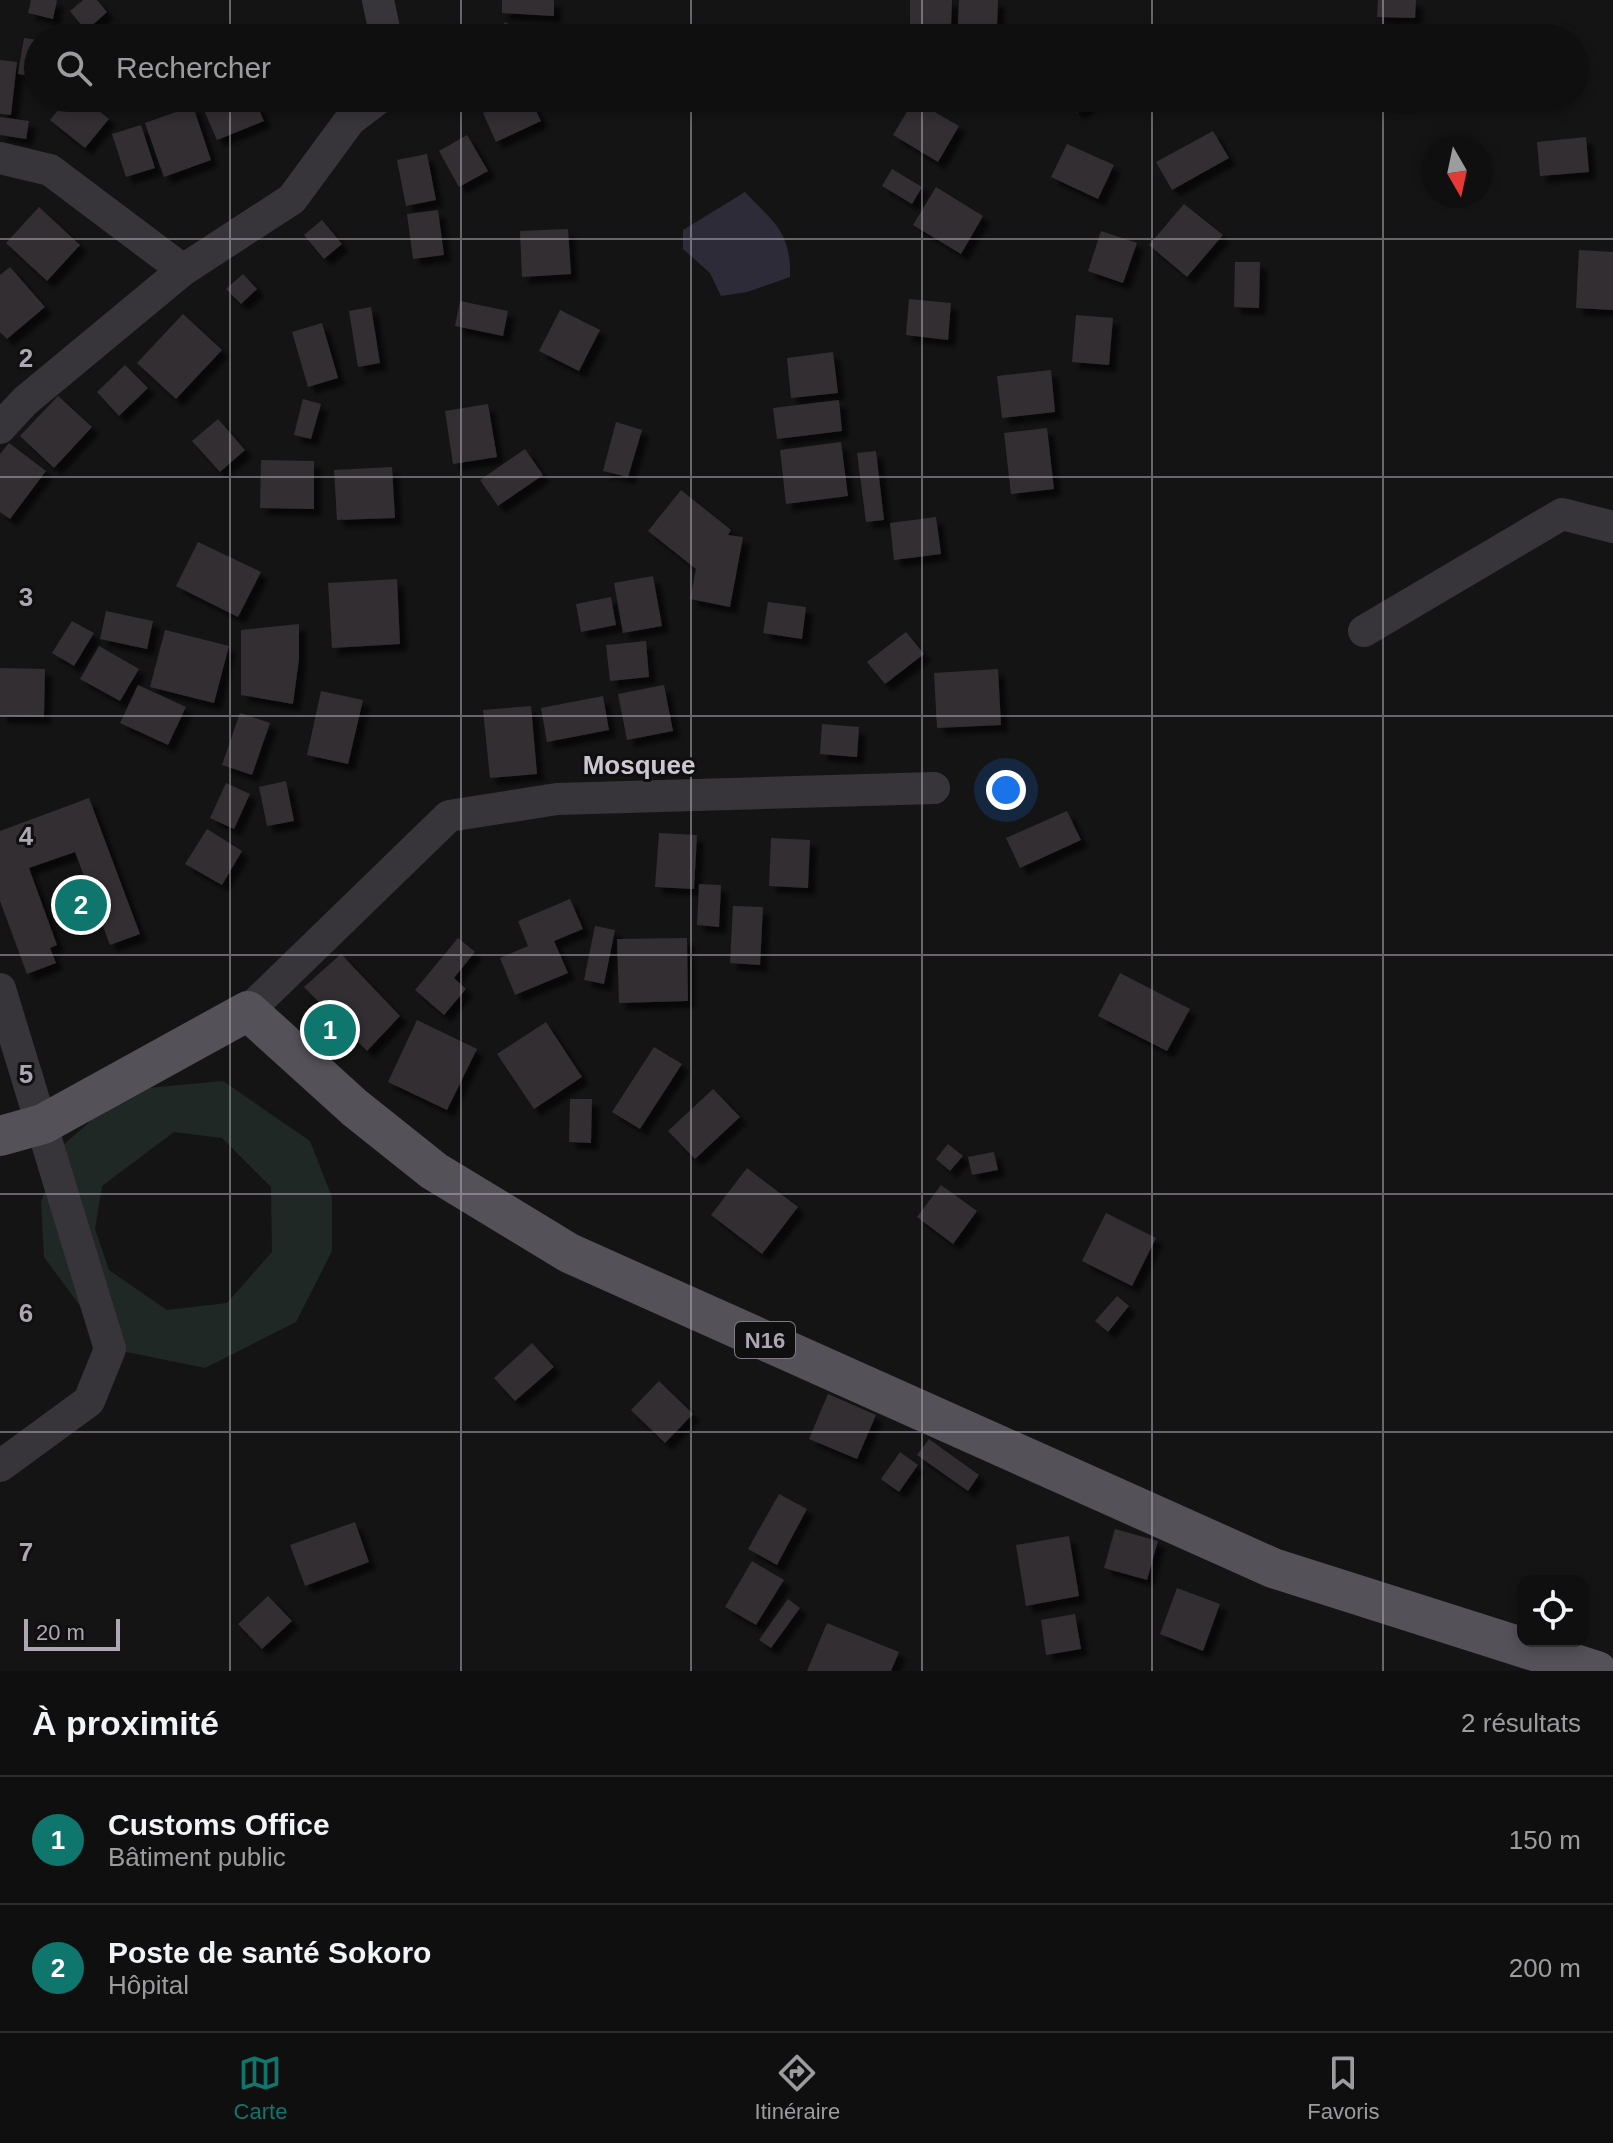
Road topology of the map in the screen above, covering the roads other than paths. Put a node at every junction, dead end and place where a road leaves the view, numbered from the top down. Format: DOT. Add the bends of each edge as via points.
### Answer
graph roads {
  1 [pos="378,0"];
  2 [pos="383,24"];
  3 [pos="361,112"];
  4 [pos="0,158"];
  5 [pos="183,270"];
  6 [pos="0,428"];
  7 [pos="1613,527"];
  8 [pos="1364,631"];
  9 [pos="934,788"];
  10 [pos="0,989"];
  11 [pos="248,1011"];
  12 [pos="43,1124"];
  13 [pos="0,1136"];
  14 [pos="0,1466"];
  15 [pos="1597,1671"];
  1 -- 2 [label="street"];
  3 -- 5 [label="street" via="292,199"];
  4 -- 5 [label="street" via="50,170"];
  5 -- 6 [label="street" via="25,401"];
  7 -- 8 [label="street" via="1562,514"];
  9 -- 11 [label="street" via="557,799 449,816"];
  10 -- 12 [label="street"];
  11 -- 12 [label="main road"];
  11 -- 15 [label="main road, N16" via="434,1171 569,1253 1273,1568"];
  12 -- 13 [label="main road"];
  12 -- 14 [label="street" via="110,1349 89,1401"];
}
